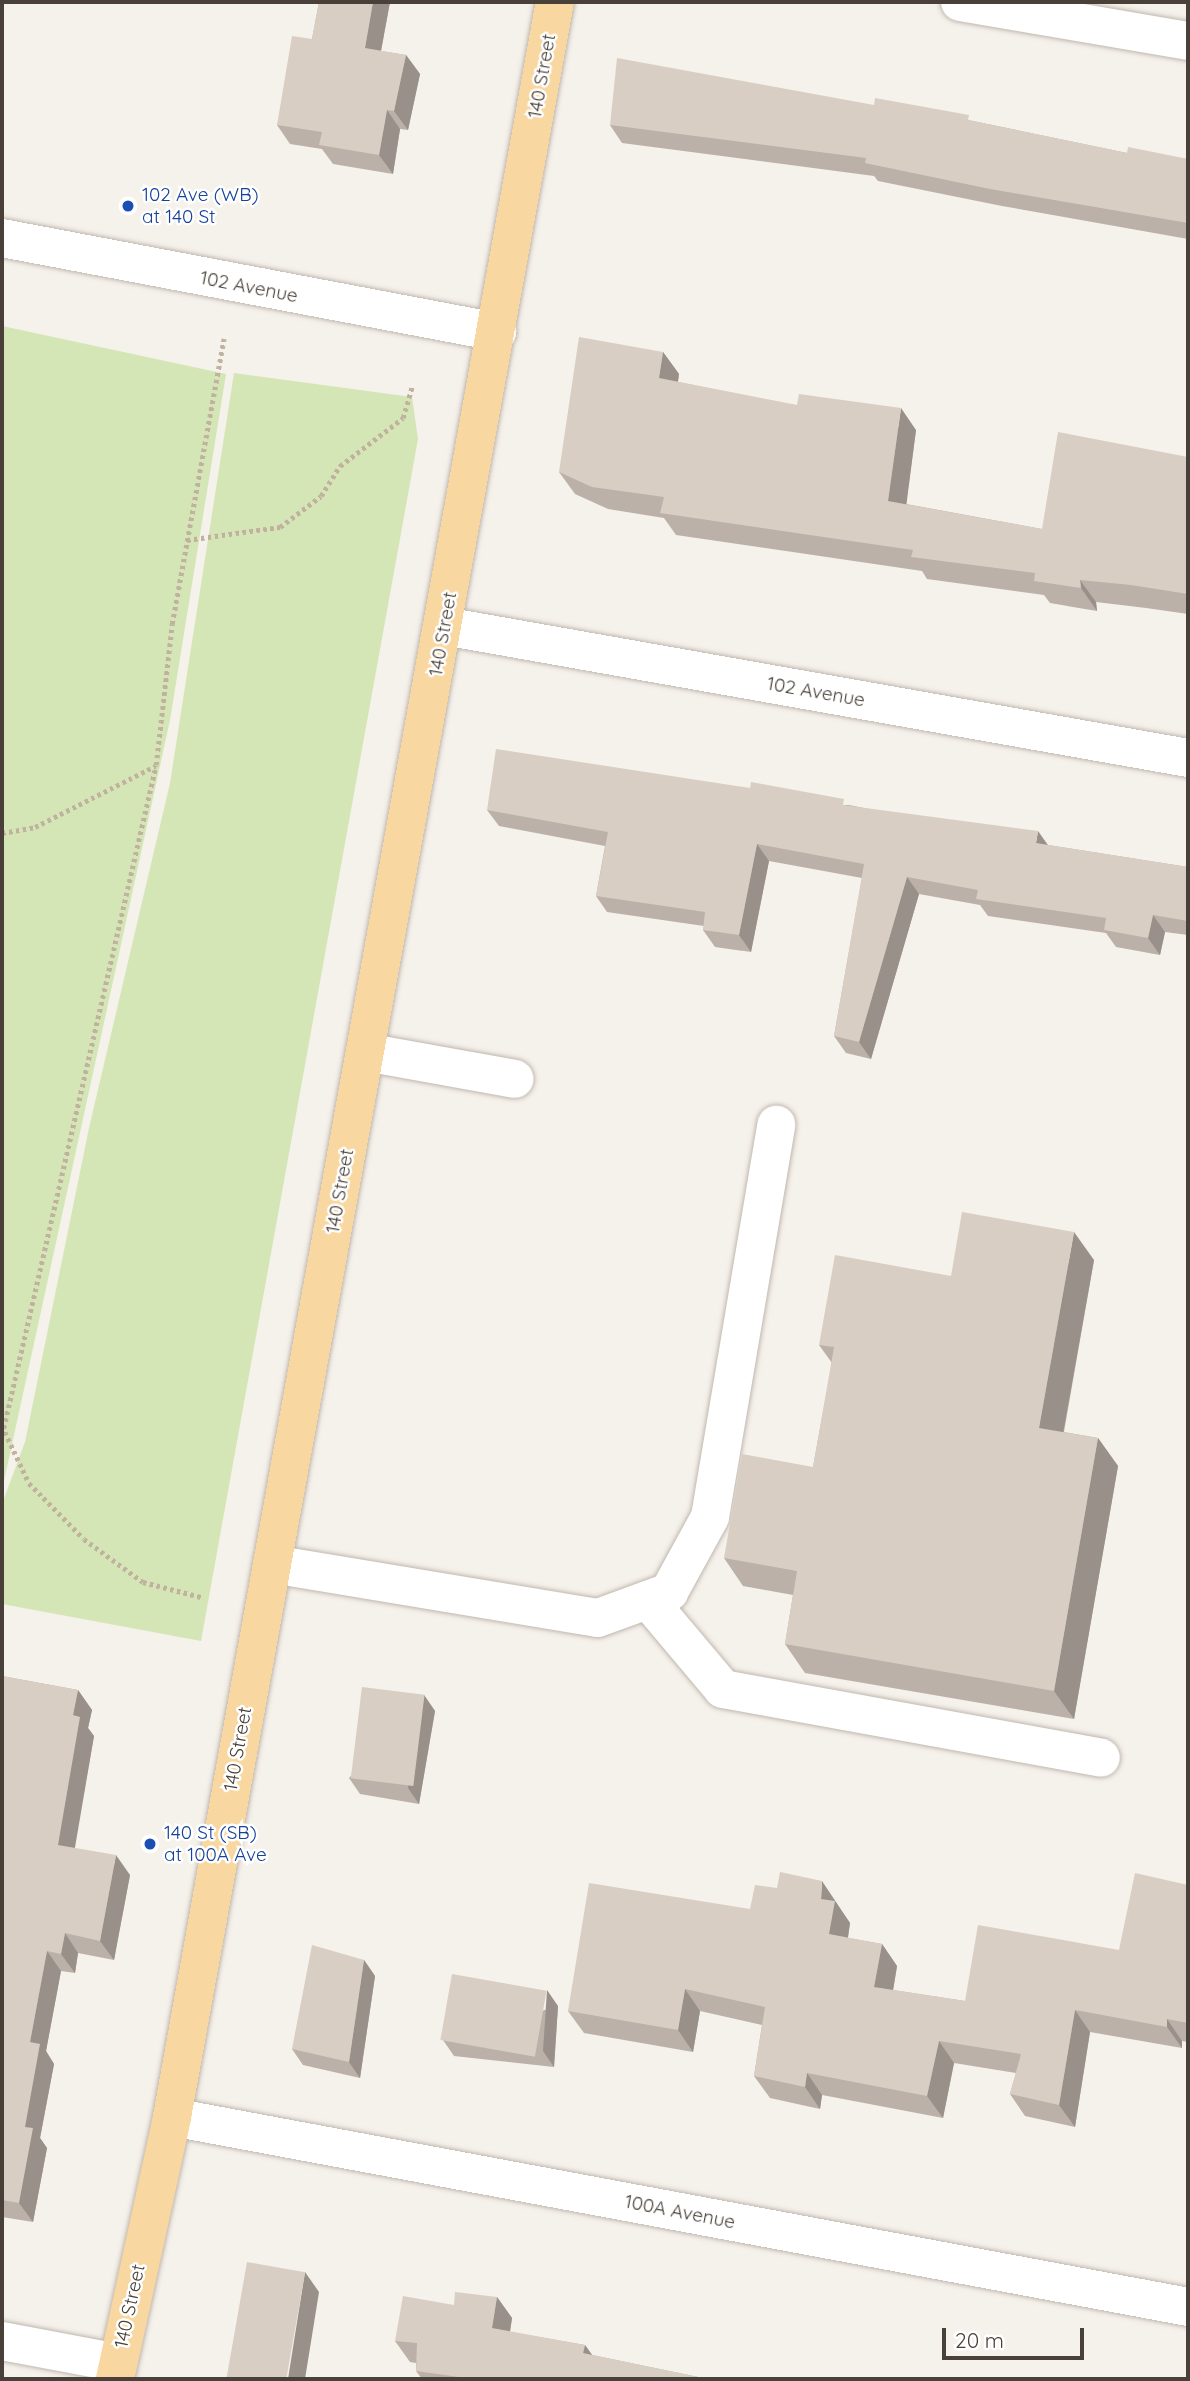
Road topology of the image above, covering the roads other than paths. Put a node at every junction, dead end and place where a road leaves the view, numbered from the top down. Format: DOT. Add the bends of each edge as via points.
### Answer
graph roads {
  1 [pos="555,2"];
  2 [pos="960,2"];
  3 [pos="1188,41"];
  4 [pos="2,237"];
  5 [pos="497,332"];
  6 [pos="444,626"];
  7 [pos="1188,758"];
  8 [pos="365,1052"];
  9 [pos="515,1079"];
  10 [pos="776,1125"];
  11 [pos="272,1564"];
  12 [pos="648,1600"];
  13 [pos="1101,1759"];
  14 [pos="172,2117"];
  15 [pos="1188,2307"];
  16 [pos="2,2341"];
  17 [pos="116,2371"];
  1 -- 5 [label="main road, 140 Street"];
  2 -- 3 [label="street"];
  4 -- 5 [label="street, 102 Avenue"];
  5 -- 6 [label="main road, 140 Street"];
  6 -- 7 [label="street, 102 Avenue"];
  6 -- 8 [label="main road, 140 Street"];
  8 -- 9 [label="street"];
  8 -- 11 [label="main road, 140 Street"];
  10 -- 12 [label="street" via="710,1517 669,1592"];
  11 -- 12 [label="street" via="598,1618"];
  11 -- 14 [label="main road, 140 Street"];
  12 -- 13 [label="street" via="723,1689"];
  14 -- 15 [label="street, 100A Avenue"];
  14 -- 17 [label="main road, 140 Street"];
  16 -- 17 [label="street"];
}
